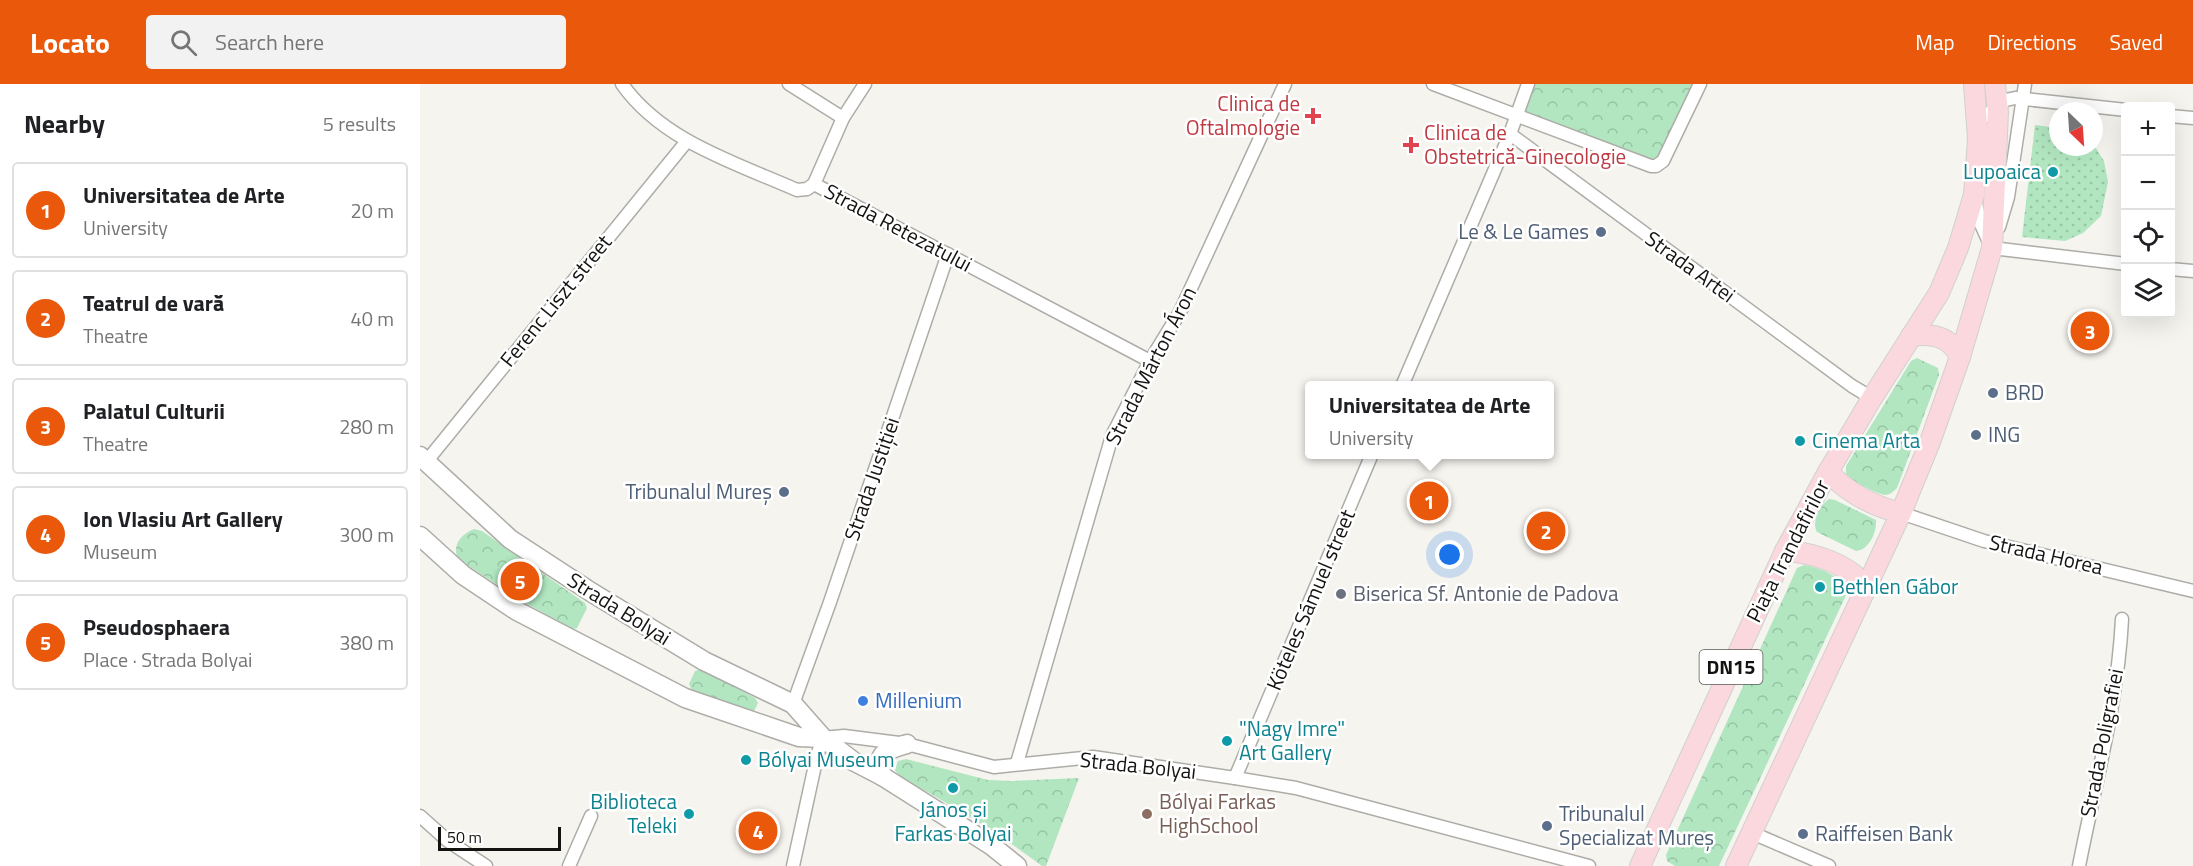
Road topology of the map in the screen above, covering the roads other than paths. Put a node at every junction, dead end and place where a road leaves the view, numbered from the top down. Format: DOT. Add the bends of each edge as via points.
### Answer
graph roads {
  1 [pos="622,84"];
  2 [pos="789,84"];
  3 [pos="865,84"];
  4 [pos="1285,84"];
  5 [pos="1433,84"];
  6 [pos="1528,84"];
  7 [pos="1700,84"];
  8 [pos="1974,84"];
  9 [pos="1995,84"];
  10 [pos="2018,84"];
  11 [pos="2025,84"];
  12 [pos="2024,97"];
  13 [pos="1998,106"];
  14 [pos="2121,109"];
  15 [pos="1517,115"];
  16 [pos="2175,116"];
  17 [pos="843,118"];
  18 [pos="2193,118"];
  19 [pos="1977,122"];
  20 [pos="1510,134"];
  21 [pos="687,141"];
  22 [pos="814,184"];
  23 [pos="1974,195"];
  24 [pos="1992,248"];
  25 [pos="948,254"];
  26 [pos="2121,263"];
  27 [pos="2175,270"];
  28 [pos="2193,272"];
  29 [pos="1911,336"];
  30 [pos="1960,357"];
  31 [pos="1150,361"];
  32 [pos="1404,381"];
  33 [pos="1872,398"];
  34 [pos="423,459"];
  35 [pos="1370,459"];
  36 [pos="1828,472"];
  37 [pos="1901,513"];
  38 [pos="421,540"];
  39 [pos="1785,551"];
  40 [pos="1865,590"];
  41 [pos="2193,591"];
  42 [pos="2122,619"];
  43 [pos="793,704"];
  44 [pos="764,724"];
  45 [pos="824,738"];
  46 [pos="907,744"];
  47 [pos="1017,763"];
  48 [pos="882,776"];
  49 [pos="1235,778"];
  50 [pos="420,816"];
  51 [pos="591,816"];
  52 [pos="1750,832"];
  53 [pos="486,866"];
  54 [pos="569,866"];
  55 [pos="793,866"];
  56 [pos="1017,866"];
  57 [pos="1588,866"];
  58 [pos="1640,866"];
  59 [pos="1736,866"];
  60 [pos="1829,866"];
  61 [pos="2079,866"];
  1 -- 21 [label="street, Strada Retezatului" via="651,116"];
  2 -- 17 [label="street"];
  3 -- 17 [label="street"];
  4 -- 31 [label="street, Strada Márton Áron" via="1180,312"];
  5 -- 15 [label="street"];
  6 -- 15 [label="street"];
  7 -- 15 [label="street" via="1663,161 1656,165"];
  8 -- 19 [label="main road, DN15"];
  9 -- 13 [label="main road"];
  10 -- 12 [label="street"];
  11 -- 12 [label="street"];
  12 -- 13 [label="street" via="2006,100"];
  12 -- 14 [label="street"];
  12 -- 24 [label="street" via="2008,197"];
  13 -- 19 [label="street"];
  13 -- 24 [label="main road"];
  15 -- 20 [label="street"];
  16 -- 18 [label="street"];
  17 -- 22 [label="street"];
  19 -- 23 [label="main road, DN15"];
  20 -- 32 [label="street"];
  20 -- 33 [label="street, Strada Artei"];
  21 -- 22 [label="street, Strada Retezatului" via="797,190"];
  21 -- 34 [label="street, Ferenc Liszt street"];
  22 -- 25 [label="street, Strada Retezatului"];
  23 -- 24 [label="street" via="1980,222"];
  23 -- 29 [label="main road, Piața Trandafirilor / DN15" via="1939,293"];
  24 -- 26 [label="street"];
  24 -- 30 [label="main road"];
  25 -- 31 [label="street, Strada Retezatului"];
  25 -- 43 [label="street, Strada Justiției"];
  27 -- 28 [label="street"];
  29 -- 30 [label="main road" via="1927,334 1941,338"];
  29 -- 33 [label="main road, Piața Trandafirilor / DN15"];
  30 -- 37 [label="main road"];
  31 -- 47 [label="street, Strada Márton Áron" via="1112,436"];
  33 -- 36 [label="main road, Piața Trandafirilor / DN15"];
  34 -- 43 [label="street, Strada Bolyai" via="519,545 704,661"];
  35 -- 49 [label="street, Köteles Sámuel street"];
  36 -- 37 [label="main road" via="1842,487 1870,504"];
  36 -- 39 [label="main road, Piața Trandafirilor / DN15"];
  37 -- 40 [label="main road"];
  37 -- 41 [label="street, Strada Horea" via="1984,541"];
  38 -- 44 [label="street, Strada Bolyai" via="463,575 517,610 685,698"];
  39 -- 40 [label="main road" via="1841,567 1855,576"];
  39 -- 58 [label="main road, Piața Trandafirilor / DN15"];
  40 -- 52 [label="main road"];
  42 -- 61 [label="street, Strada Poligrafiei" via="2109,716"];
  43 -- 44 [label="street"];
  43 -- 45 [label="street, Strada Bolyai"];
  44 -- 45 [label="street, Strada Bolyai" via="799,736"];
  45 -- 46 [label="street, Strada Bolyai" via="844,736"];
  45 -- 48 [label="street, Strada Bolyai" via="853,762"];
  45 -- 55 [label="street"];
  46 -- 47 [label="street, Strada Bolyai" via="994,767"];
  46 -- 48 [label="street" via="886,750 880,758"];
  47 -- 49 [label="street, Strada Bolyai" via="1093,757"];
  48 -- 56 [label="street, Strada Bolyai"];
  49 -- 57 [label="street, Strada Bolyai" via="1296,788"];
  50 -- 53 [label="street"];
  51 -- 54 [label="street"];
  52 -- 59 [label="main road"];
  52 -- 60 [label="street"];
}
